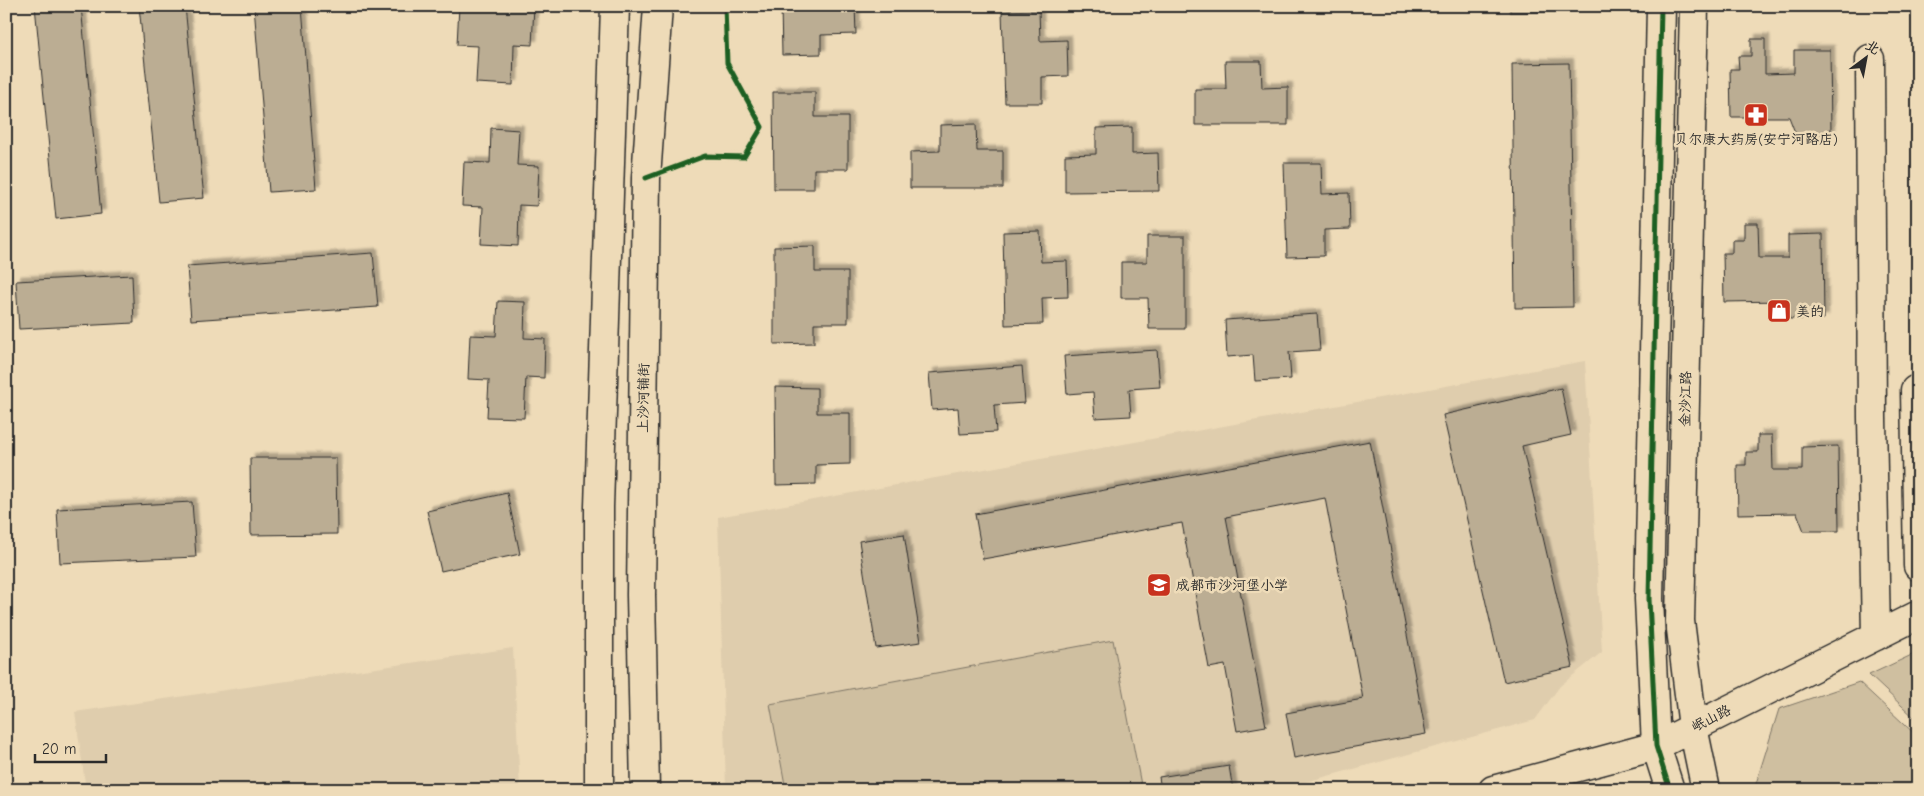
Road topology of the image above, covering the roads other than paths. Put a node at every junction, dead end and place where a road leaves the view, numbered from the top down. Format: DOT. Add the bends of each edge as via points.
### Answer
graph roads {
  1 [pos="616,6"];
  2 [pos="658,6"];
  3 [pos="1661,6"];
  4 [pos="1694,6"];
  5 [pos="1870,59"];
  6 [pos="1914,390"];
  7 [pos="1918,566"];
  8 [pos="1918,615"];
  9 [pos="1876,636"];
  10 [pos="1693,727"];
  11 [pos="1656,746"];
  12 [pos="599,790"];
  13 [pos="645,790"];
  14 [pos="1493,790"];
  15 [pos="1670,790"];
  16 [pos="1706,790"];
  1 -- 12 [label="street" via="599,507"];
  2 -- 13 [label="street, 上沙河铺街" via="646,178 641,596"];
  3 -- 11 [label="street" via="1649,598"];
  4 -- 10 [label="street, 金沙江路" via="1680,621"];
  5 -- 9 [label="street"];
  6 -- 7 [label="street"];
  8 -- 9 [label="street, 岷山路"];
  9 -- 10 [label="street, 岷山路"];
  10 -- 11 [label="street, 岷山路"];
  10 -- 16 [label="street, 金沙江路"];
  11 -- 14 [label="street, 岷山路"];
  11 -- 15 [label="street"];
}
